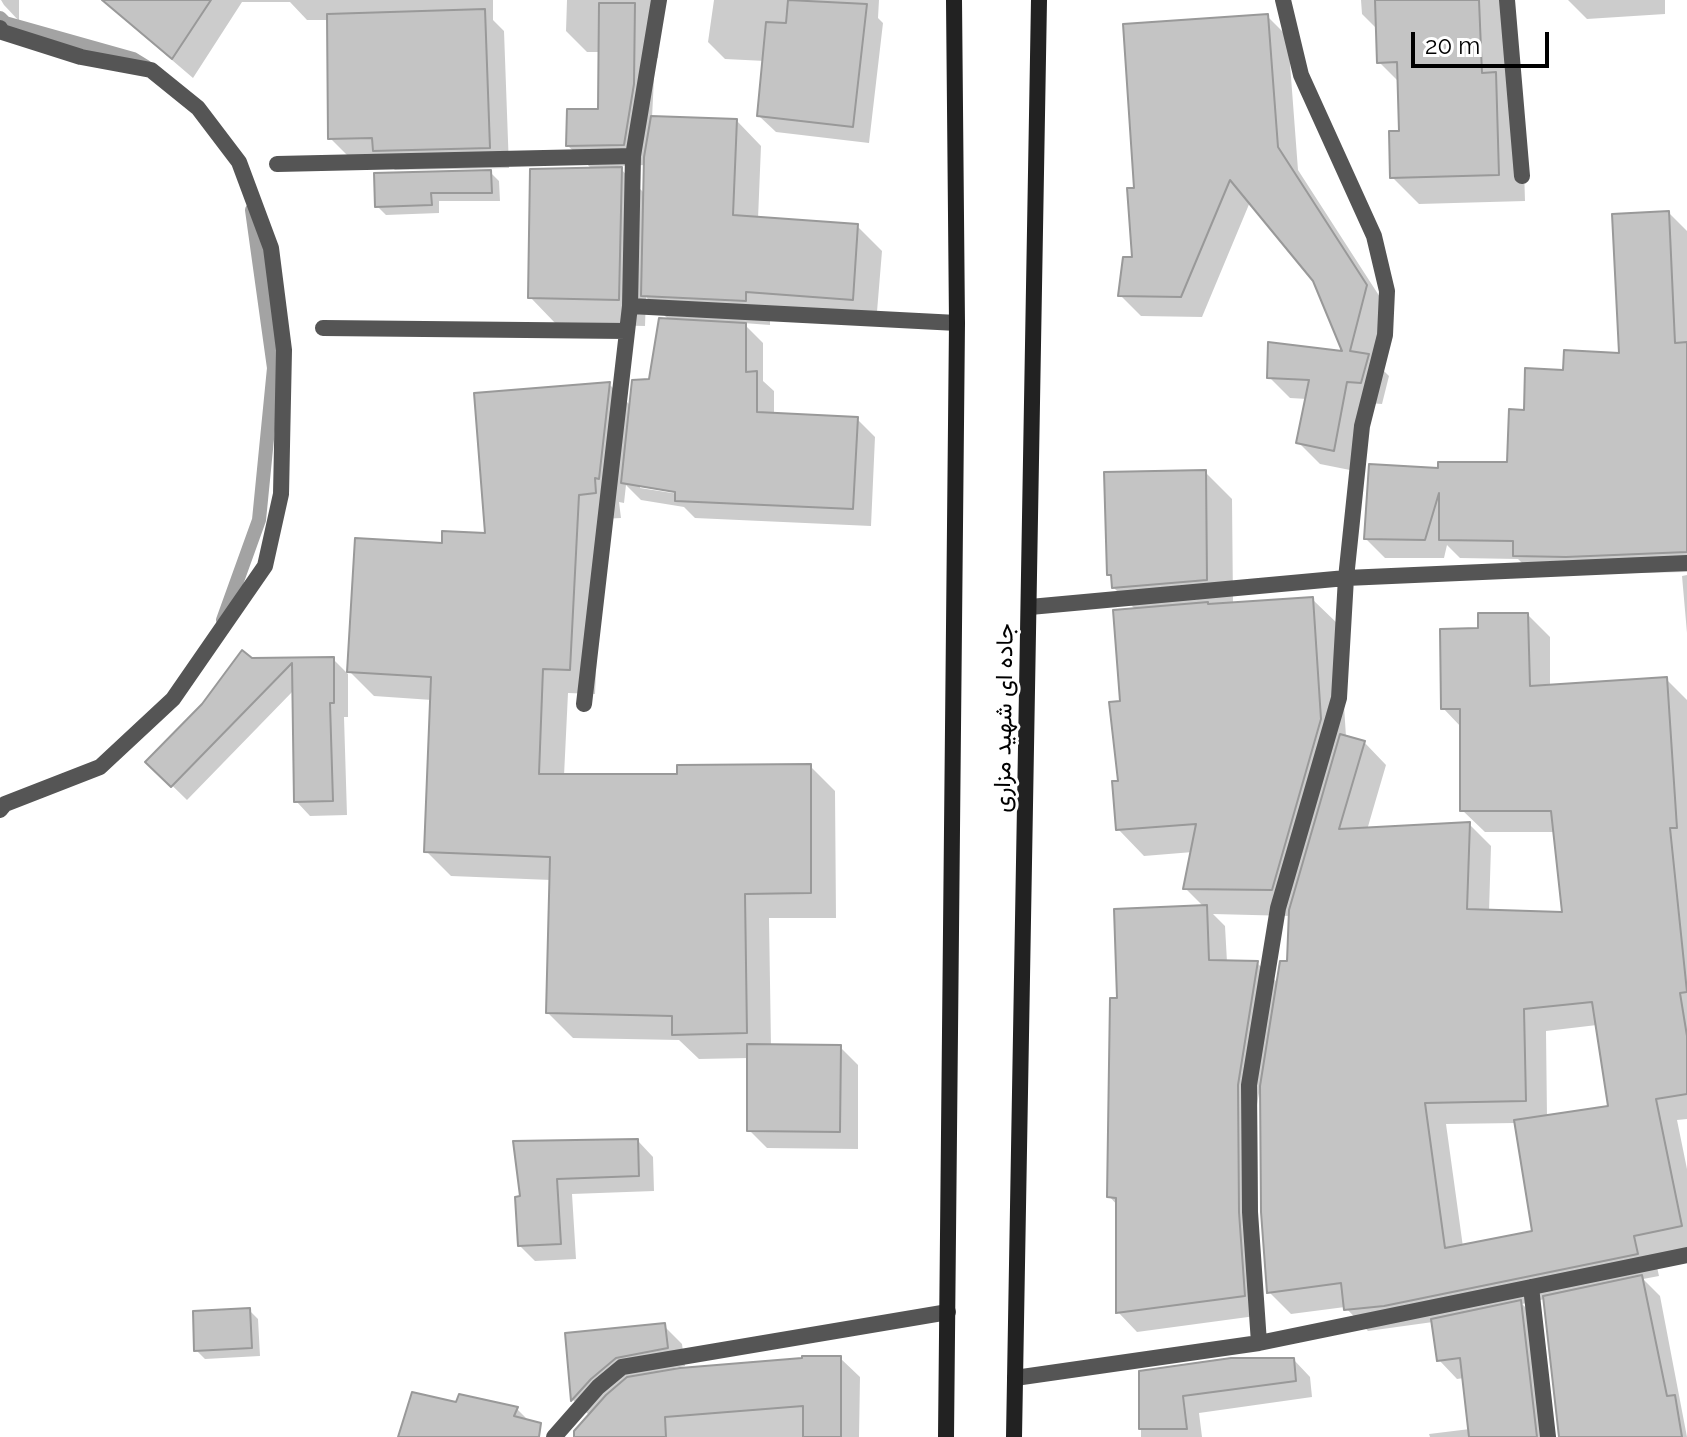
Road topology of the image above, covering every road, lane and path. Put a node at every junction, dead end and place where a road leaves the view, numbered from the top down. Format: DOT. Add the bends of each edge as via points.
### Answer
graph roads {
  1 [pos="659,0"];
  2 [pos="954,0"];
  3 [pos="1039,0"];
  4 [pos="1283,0"];
  5 [pos="1507,0"];
  6 [pos="0,28"];
  7 [pos="633,156"];
  8 [pos="277,164"];
  9 [pos="1522,176"];
  10 [pos="630,306"];
  11 [pos="957,323"];
  12 [pos="323,328"];
  13 [pos="627,331"];
  14 [pos="1687,563"];
  15 [pos="1346,578"];
  16 [pos="1030,607"];
  17 [pos="584,704"];
  18 [pos="0,810"];
  19 [pos="1687,1255"];
  20 [pos="1531,1287"];
  21 [pos="948,1312"];
  22 [pos="1259,1343"];
  23 [pos="1015,1378"];
  24 [pos="554,1437"];
  25 [pos="946,1437"];
  26 [pos="1014,1437"];
  27 [pos="1548,1437"];
  1 -- 7 [label="street"];
  2 -- 11 [label="main road, جاده ای شهید مزاری"];
  3 -- 16 [label="main road, جاده ای شهید مزاری"];
  4 -- 15 [label="street" via="1301,75 1374,236 1387,291 1385,335 1362,426"];
  5 -- 9 [label="street"];
  6 -- 18 [label="street" via="81,57 151,70 198,108 239,162 271,248 284,350 281,494 265,566 173,699 100,767"];
  7 -- 8 [label="street"];
  7 -- 10 [label="street"];
  10 -- 11 [label="street"];
  10 -- 13 [label="street"];
  11 -- 21 [label="main road, جاده ای شهید مزاری"];
  12 -- 13 [label="street"];
  13 -- 17 [label="street"];
  14 -- 15 [label="street"];
  15 -- 16 [label="street"];
  15 -- 22 [label="street" via="1339,698 1278,908 1249,1085"];
  16 -- 23 [label="main road, جاده ای شهید مزاری"];
  19 -- 20 [label="street"];
  20 -- 22 [label="street"];
  20 -- 27 [label="street"];
  21 -- 24 [label="street" via="622,1367"];
  21 -- 25 [label="main road, جاده ای شهید مزاری"];
  22 -- 23 [label="street"];
  23 -- 26 [label="main road, جاده ای شهید مزاری"];
}
